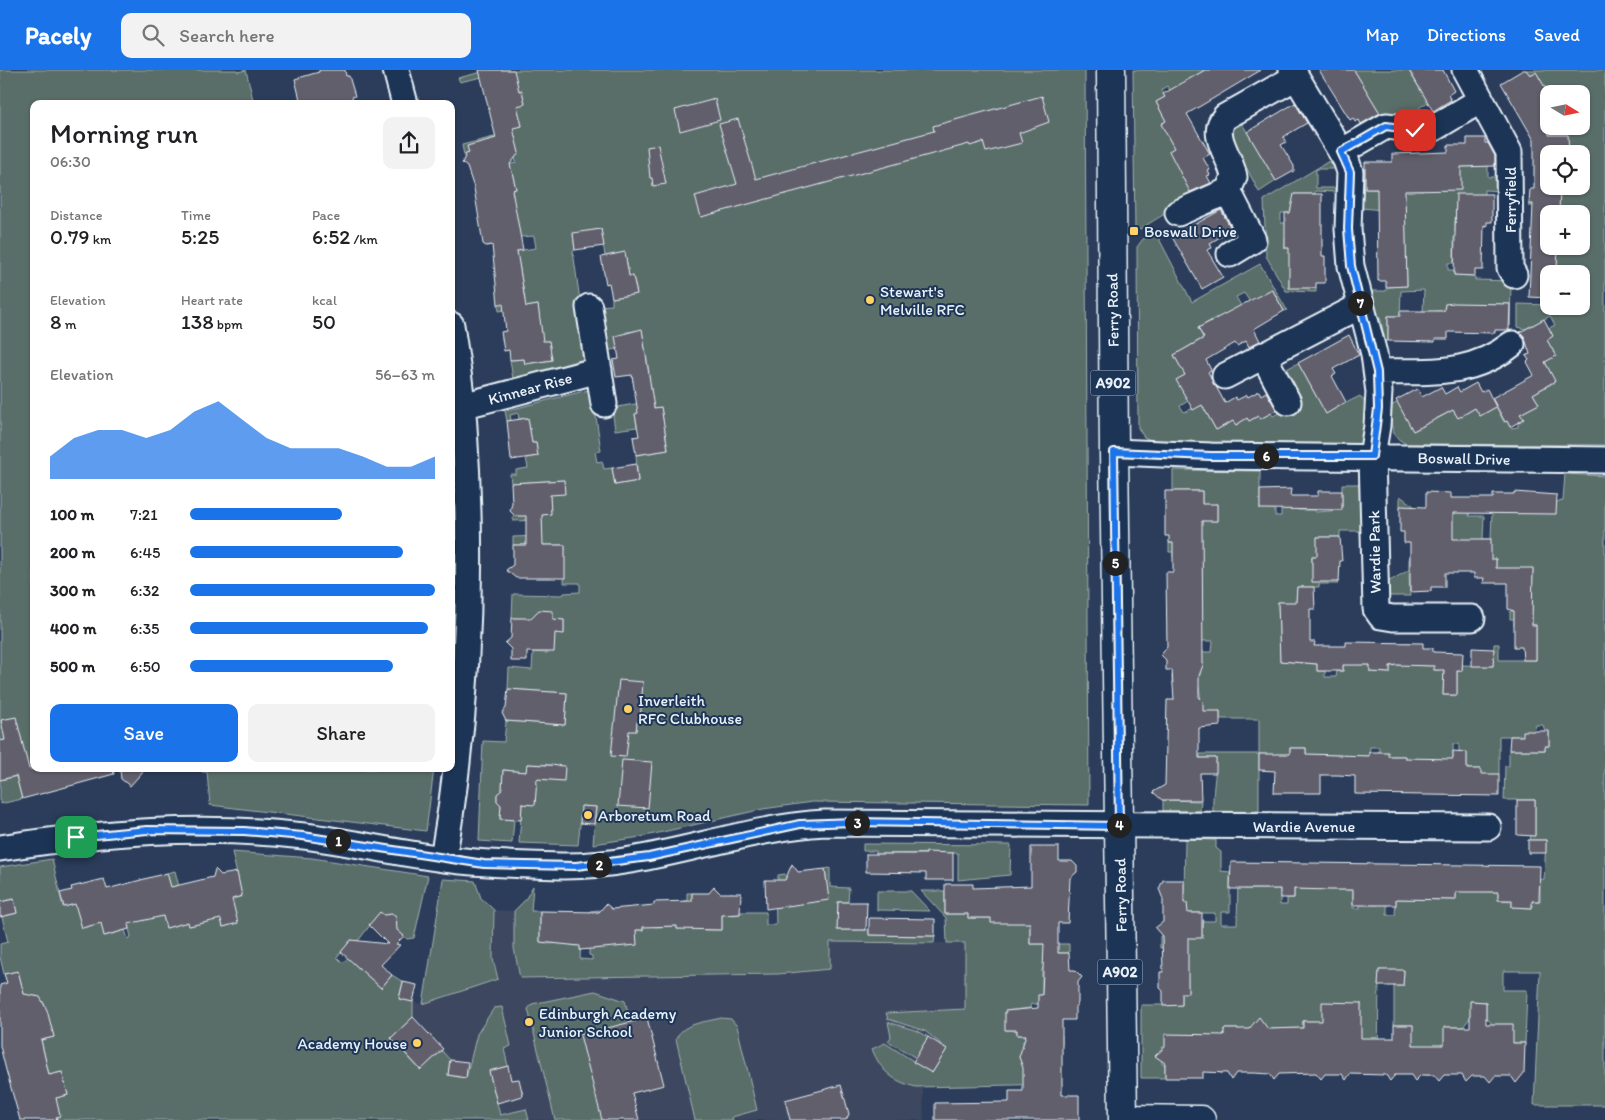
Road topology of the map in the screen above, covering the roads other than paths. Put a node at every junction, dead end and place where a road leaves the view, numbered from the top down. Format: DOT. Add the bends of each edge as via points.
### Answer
graph roads {
  1 [pos="396,70"];
  2 [pos="1111,70"];
  3 [pos="1465,70"];
  4 [pos="1294,73"];
  5 [pos="404,100"];
  6 [pos="1481,100"];
  7 [pos="1341,152"];
  8 [pos="1228,191"];
  9 [pos="1178,213"];
  10 [pos="1230,254"];
  11 [pos="1514,276"];
  12 [pos="1360,306"];
  13 [pos="589,307"];
  14 [pos="1512,344"];
  15 [pos="455,355"];
  16 [pos="1263,355"];
  17 [pos="598,370"];
  18 [pos="1377,372"];
  19 [pos="1225,376"];
  20 [pos="1288,402"];
  21 [pos="604,404"];
  22 [pos="462,406"];
  23 [pos="1114,452"];
  24 [pos="1372,456"];
  25 [pos="1605,460"];
  26 [pos="1472,618"];
  27 [pos="1119,826"];
  28 [pos="1488,827"];
  29 [pos="0,848"];
  30 [pos="443,859"];
  31 [pos="1123,1120"];
  32 [pos="1202,1120"];
  1 -- 5 [label="street"];
  2 -- 23 [label="main road, Ferry Road / A902"];
  3 -- 6 [label="street, Ferryfield"];
  4 -- 7 [label="street"];
  4 -- 8 [label="street" via="1220,122 1218,136 1234,177"];
  6 -- 7 [label="street" via="1434,128 1386,126"];
  6 -- 11 [label="street, Ferryfield" via="1506,142 1510,157 1510,268"];
  7 -- 12 [label="street" via="1350,172 1349,244"];
  8 -- 9 [label="street"];
  8 -- 10 [label="street" via="1253,240"];
  12 -- 16 [label="street"];
  12 -- 18 [label="street"];
  13 -- 17 [label="street"];
  14 -- 18 [label="street" via="1496,356 1470,367"];
  15 -- 22 [label="street"];
  16 -- 19 [label="street"];
  16 -- 20 [label="street"];
  17 -- 21 [label="street"];
  17 -- 22 [label="street, Kinnear Rise"];
  18 -- 24 [label="street" via="1378,418"];
  22 -- 30 [label="street" via="467,489 467,659 458,759"];
  23 -- 24 [label="street, Boswall Drive"];
  23 -- 27 [label="main road, Ferry Road / A902"];
  24 -- 25 [label="street, Boswall Drive"];
  24 -- 26 [label="street, Wardie Park" via="1374,595 1378,612 1393,618"];
  27 -- 28 [label="street, Wardie Avenue"];
  27 -- 30 [label="street" via="800,824 649,857 595,865 484,864"];
  27 -- 31 [label="main road, Ferry Road / A902"];
  29 -- 30 [label="street" via="112,833 193,829 303,836"];
  31 -- 32 [label="main road"];
}
